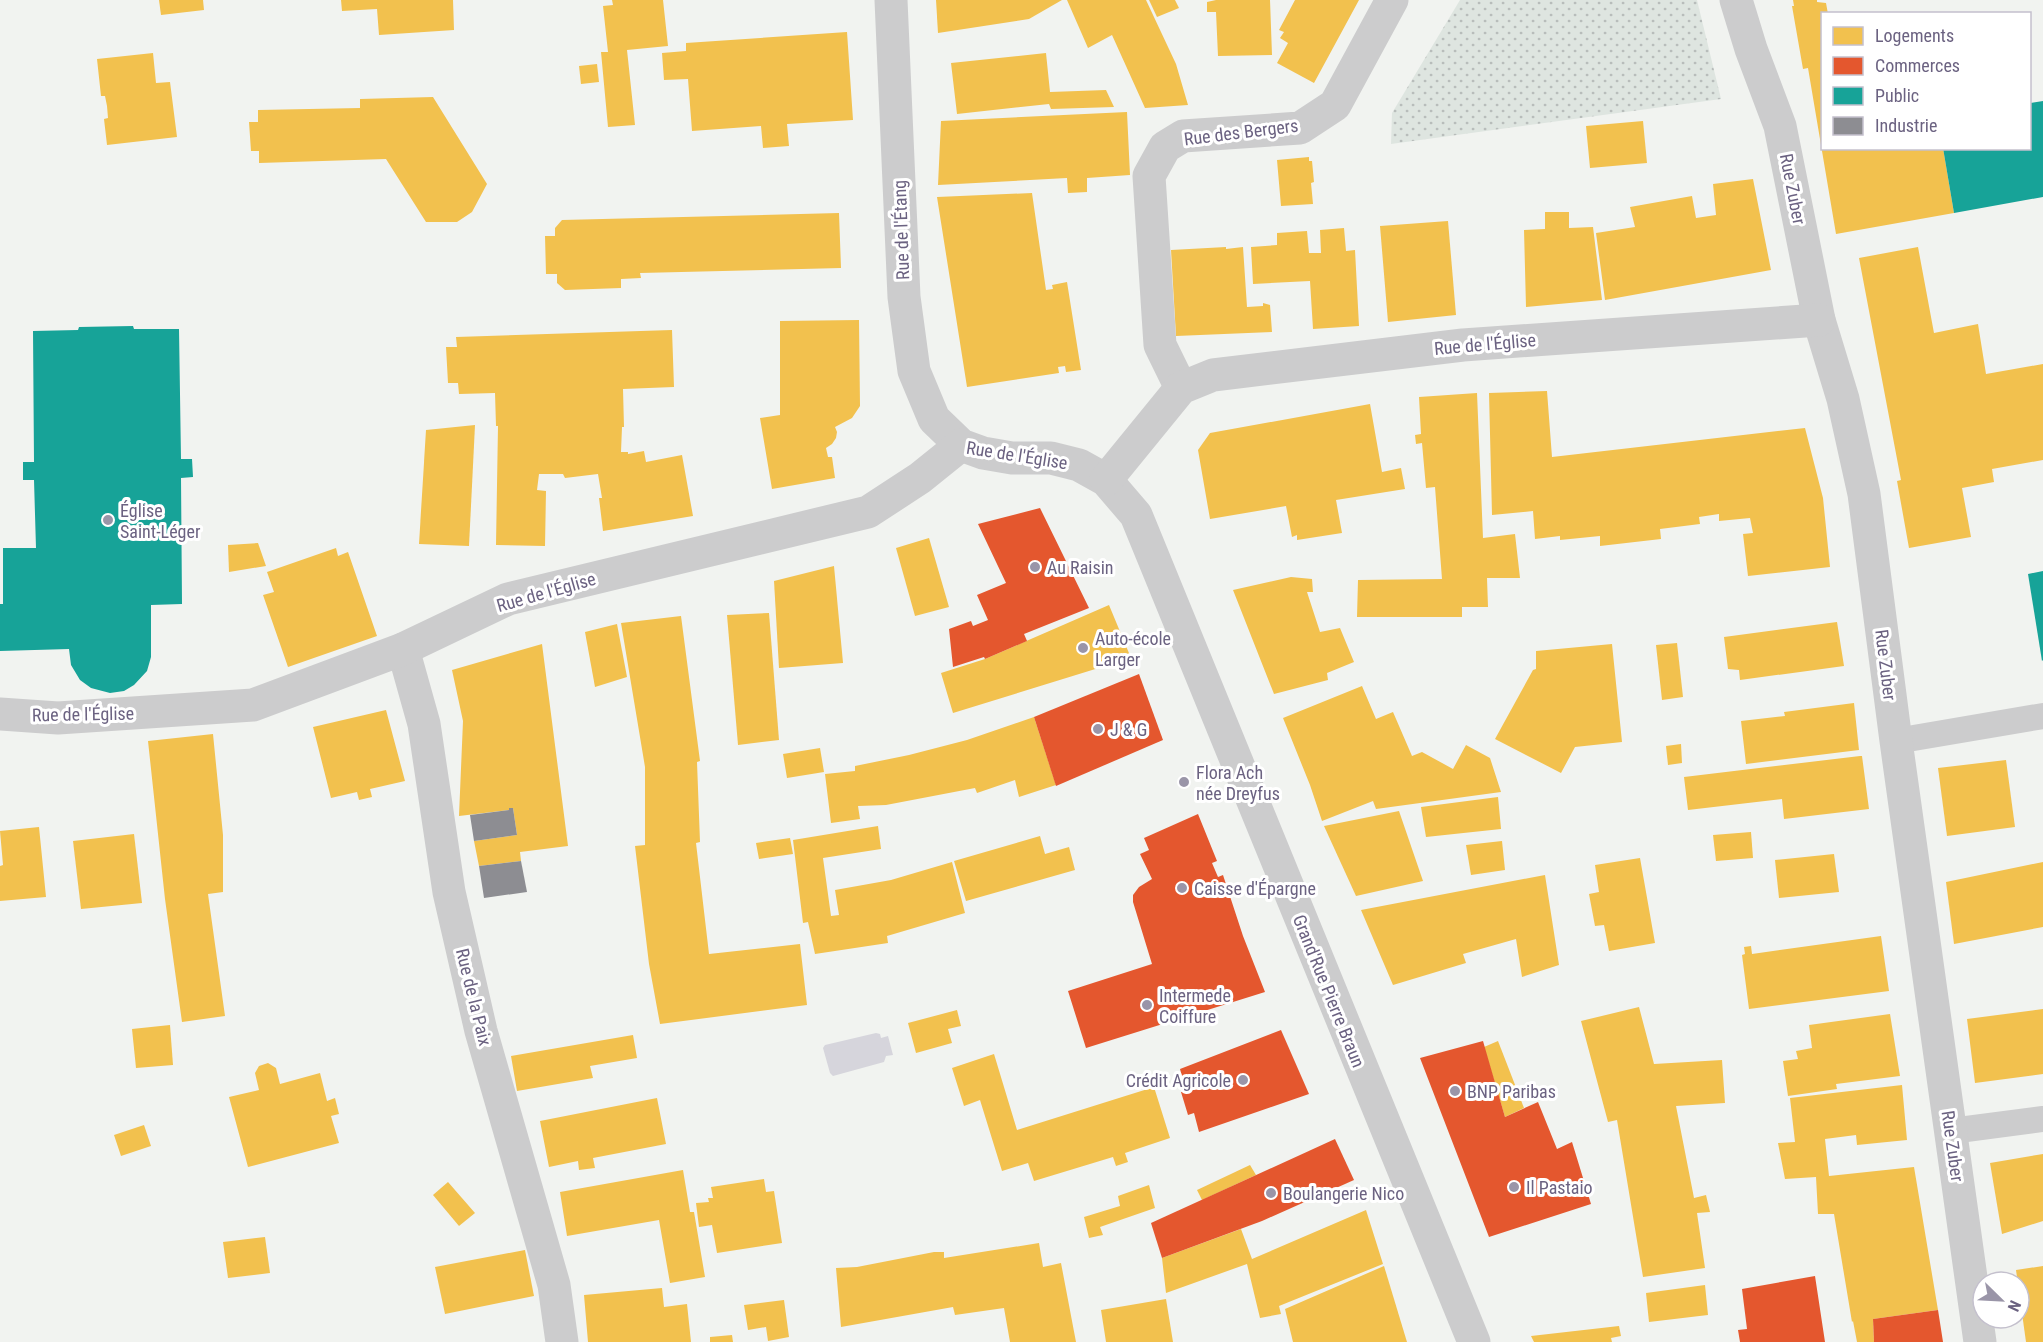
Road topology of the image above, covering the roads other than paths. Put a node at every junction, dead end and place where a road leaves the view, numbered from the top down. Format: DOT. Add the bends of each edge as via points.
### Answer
graph roads {
  1 [pos="891,0"];
  2 [pos="1392,0"];
  3 [pos="1736,0"];
  4 [pos="1819,320"];
  5 [pos="1181,388"];
  6 [pos="961,445"];
  7 [pos="1106,480"];
  8 [pos="403,649"];
  9 [pos="0,714"];
  10 [pos="2043,716"];
  11 [pos="1896,741"];
  12 [pos="2043,1119"];
  13 [pos="1951,1131"];
  14 [pos="562,1342"];
  15 [pos="1474,1342"];
  16 [pos="1980,1342"];
  1 -- 6 [label="street, Rue de l'Étang" via="904,297 914,371 934,419"];
  2 -- 5 [label="street, Rue des Bergers" via="1335,105 1300,128 1183,136 1165,147 1149,176 1160,345"];
  3 -- 4 [label="street, Rue Zuber" via="1780,126"];
  4 -- 5 [label="street, Rue de l'Église" via="1463,345 1213,375"];
  4 -- 11 [label="street, Rue Zuber" via="1843,399 1864,494"];
  5 -- 7 [label="street, Rue de l'Église"];
  6 -- 7 [label="street, Rue de l'Église" via="1012,458 1051,458 1079,465"];
  6 -- 8 [label="street, Rue de l'Église" via="868,512 508,599"];
  7 -- 15 [label="street, Grand'Rue Pierre Braun" via="1136,515"];
  8 -- 9 [label="street, Rue de l'Église" via="253,705 58,718"];
  8 -- 14 [label="street, Rue de la Paix" via="424,724 449,892 482,1031 554,1285"];
  10 -- 11 [label="lane"];
  11 -- 13 [label="street, Rue Zuber"];
  12 -- 13 [label="lane"];
  13 -- 16 [label="street, Rue Zuber"];
}
